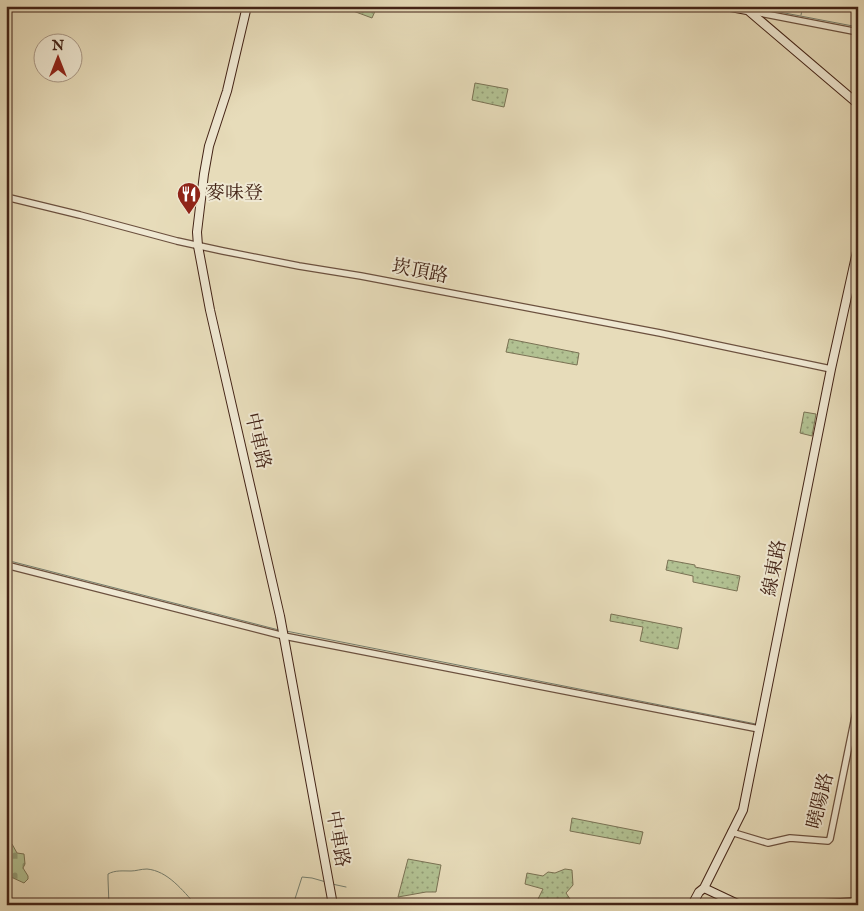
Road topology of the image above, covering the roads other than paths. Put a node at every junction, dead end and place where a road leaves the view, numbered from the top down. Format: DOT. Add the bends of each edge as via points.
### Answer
graph roads {
  1 [pos="247,6"];
  2 [pos="725,6"];
  3 [pos="745,8"];
  4 [pos="858,32"];
  5 [pos="858,104"];
  6 [pos="6,197"];
  7 [pos="198,246"];
  8 [pos="858,247"];
  9 [pos="831,369"];
  10 [pos="6,565"];
  11 [pos="284,636"];
  12 [pos="858,702"];
  13 [pos="760,729"];
  14 [pos="731,832"];
  15 [pos="704,888"];
  16 [pos="858,902"];
  17 [pos="333,905"];
  18 [pos="692,905"];
  19 [pos="740,905"];
  20 [pos="804,905"];
  1 -- 7 [label="street, 中車路" via="227,90 209,146 197,232"];
  2 -- 3 [label="street"];
  3 -- 4 [label="street"];
  3 -- 5 [label="street"];
  6 -- 7 [label="street, 崁頂路"];
  7 -- 9 [label="street, 崁頂路" via="660,333"];
  7 -- 11 [label="street, 中車路"];
  8 -- 9 [label="street, 線東路"];
  9 -- 13 [label="street, 線東路"];
  10 -- 11 [label="street"];
  11 -- 13 [label="street"];
  11 -- 17 [label="street, 中車路"];
  12 -- 14 [label="street, 曉陽路" via="830,839 790,838 768,843"];
  13 -- 14 [label="street, 線東路" via="743,810"];
  14 -- 15 [label="street, 線東路"];
  15 -- 18 [label="street, 線東路"];
  15 -- 19 [label="street"];
  16 -- 20 [label="street"];
}
